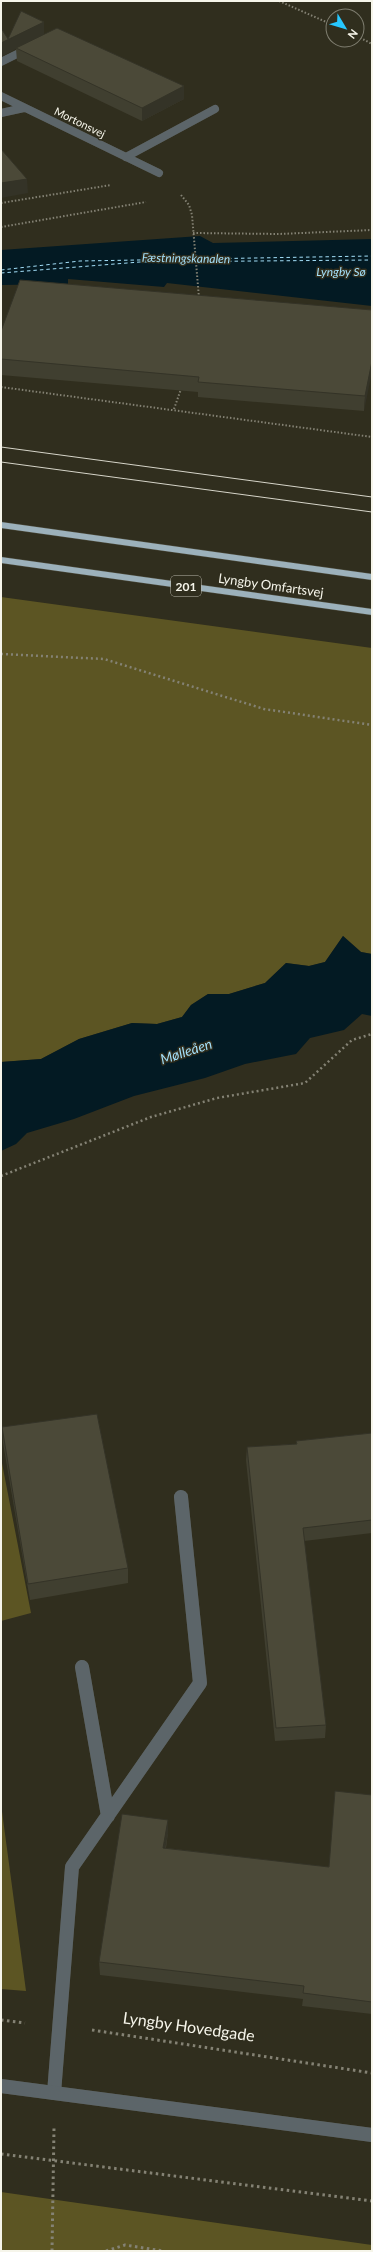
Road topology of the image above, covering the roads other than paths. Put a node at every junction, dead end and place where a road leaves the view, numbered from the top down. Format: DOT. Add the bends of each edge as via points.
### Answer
graph roads {
  1 [pos="36,45"];
  2 [pos="1,62"];
  3 [pos="1,96"];
  4 [pos="24,108"];
  5 [pos="215,110"];
  6 [pos="1,113"];
  7 [pos="126,157"];
  8 [pos="160,173"];
  9 [pos="1,525"];
  10 [pos="1,560"];
  11 [pos="372,577"];
  12 [pos="372,612"];
  13 [pos="180,1497"];
  14 [pos="82,1668"];
  15 [pos="108,1816"];
  16 [pos="1,2086"];
  17 [pos="54,2092"];
  18 [pos="372,2135"];
  1 -- 2 [label="street"];
  3 -- 4 [label="street, Mortonsvej"];
  4 -- 6 [label="street"];
  4 -- 7 [label="street, Mortonsvej"];
  5 -- 7 [label="street"];
  7 -- 8 [label="street, Mortonsvej"];
  9 -- 11 [label="highway, Lyngby Omfartsvej"];
  10 -- 12 [label="highway, Lyngby Omfartsvej / 201"];
  13 -- 15 [label="street" via="200,1683"];
  14 -- 15 [label="street"];
  15 -- 17 [label="street" via="72,1867"];
  16 -- 17 [label="street"];
  17 -- 18 [label="street"];
}
